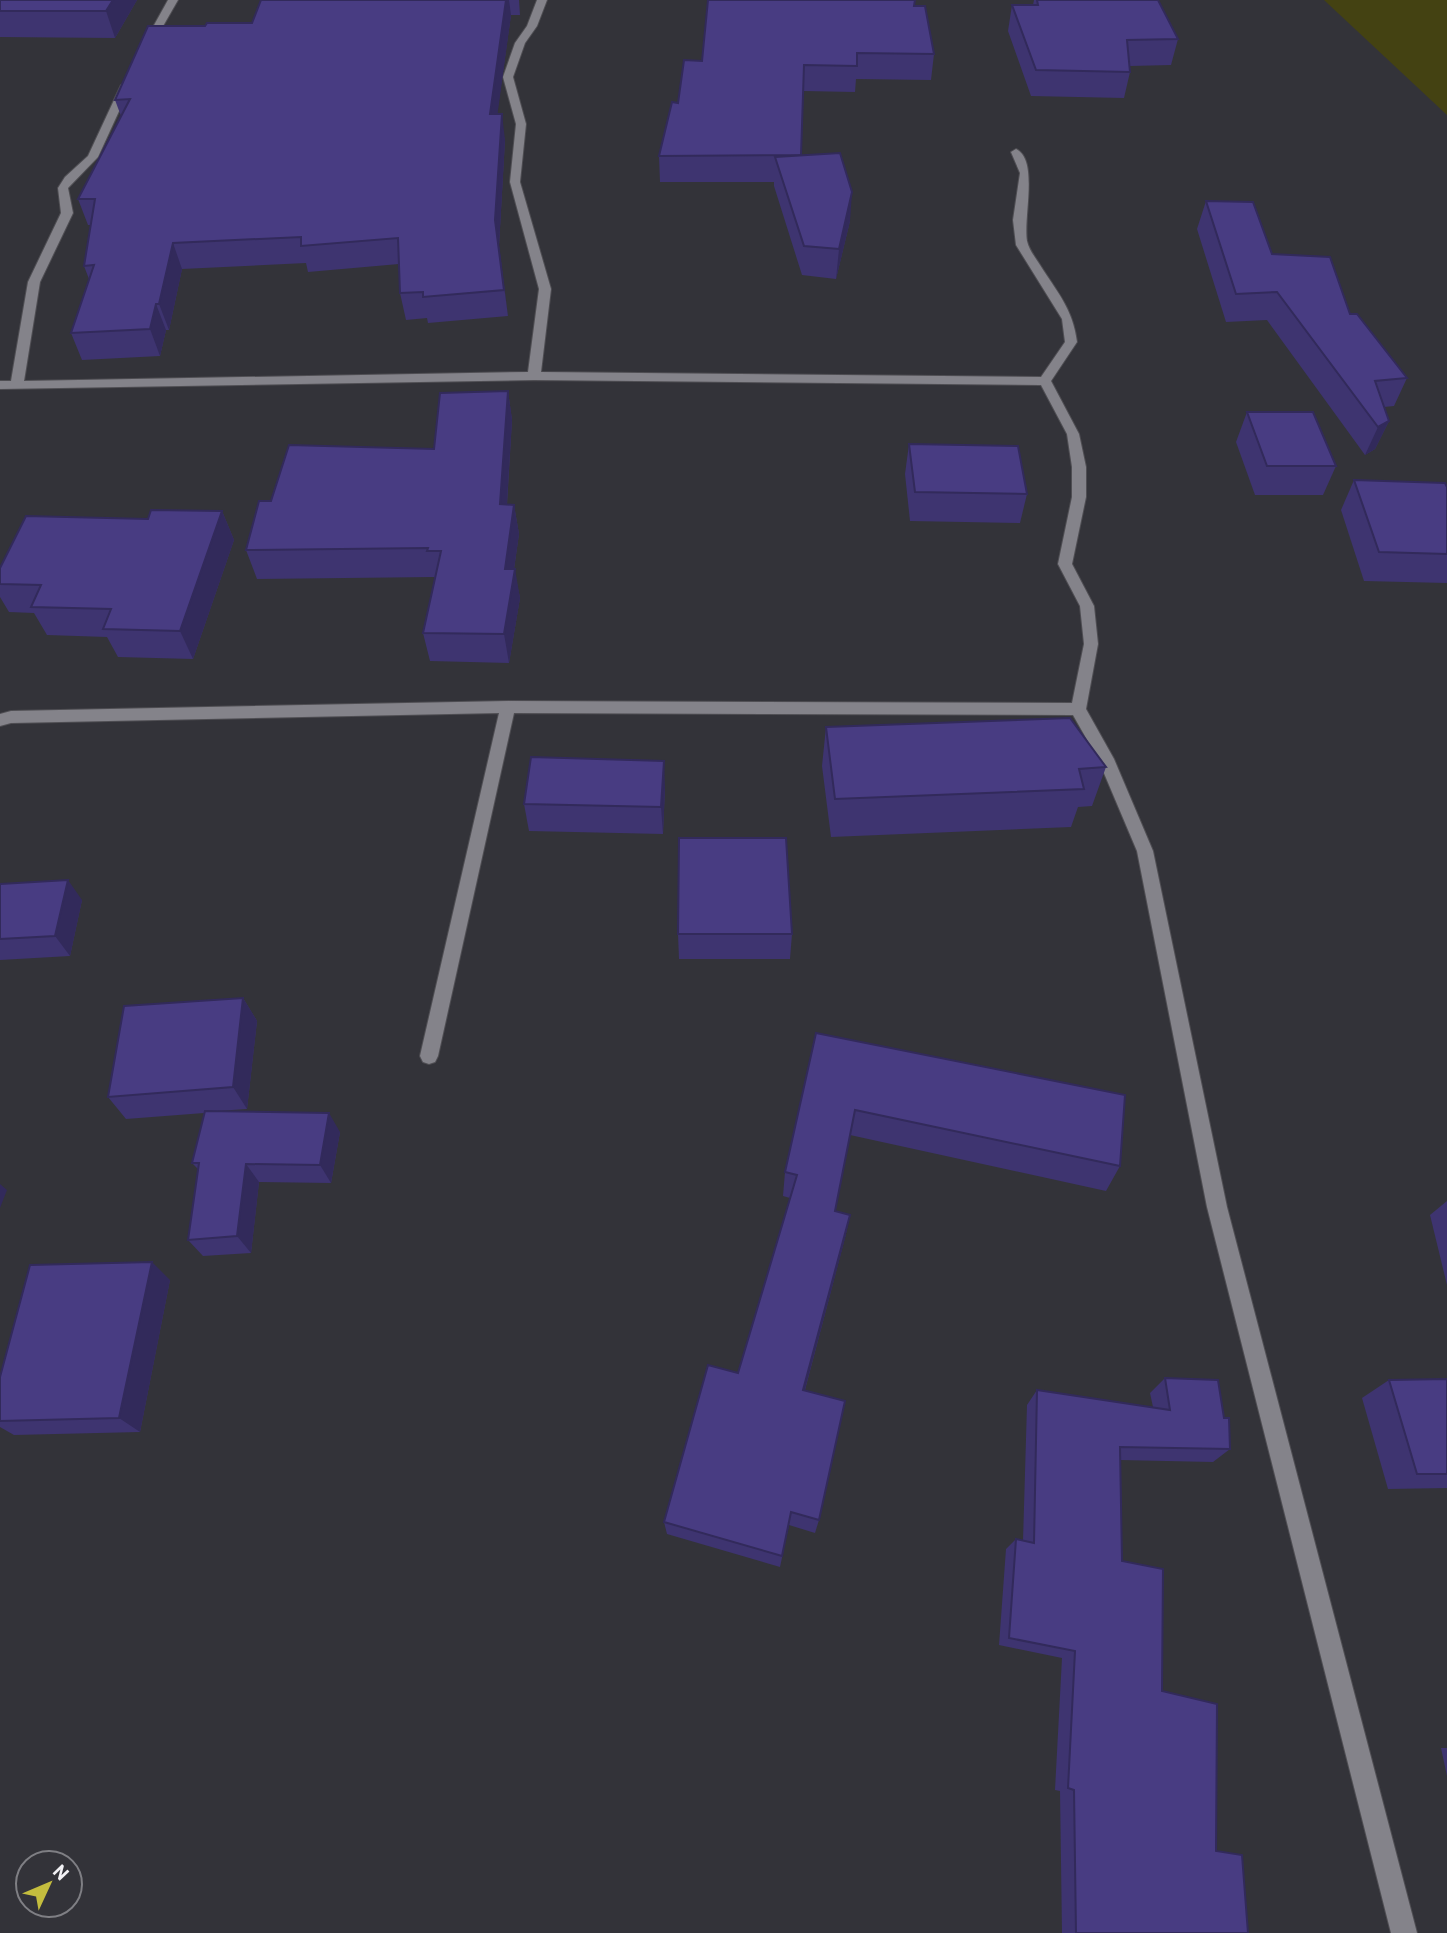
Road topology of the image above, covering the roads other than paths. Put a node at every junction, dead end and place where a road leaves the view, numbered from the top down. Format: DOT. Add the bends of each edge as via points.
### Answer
graph roads {
  1 [pos="173,0"];
  2 [pos="542,0"];
  3 [pos="142,56"];
  4 [pos="130,79"];
  5 [pos="1016,152"];
  6 [pos="534,376"];
  7 [pos="1045,381"];
  8 [pos="0,385"];
  9 [pos="17,385"];
  10 [pos="508,707"];
  11 [pos="1078,709"];
  12 [pos="0,720"];
  13 [pos="429,1056"];
  14 [pos="1404,1933"];
  1 -- 3 [label="street"];
  2 -- 6 [label="street" via="508,77 521,124 514,182 545,289"];
  4 -- 9 [label="street" via="93,157 63,188 66,214 34,282"];
  5 -- 7 [label="street" via="1025,173 1021,245 1069,319 1071,342"];
  6 -- 7 [label="street"];
  6 -- 9 [label="street"];
  7 -- 11 [label="street" via="1073,433 1079,467 1079,497 1065,564 1087,606 1091,644"];
  8 -- 9 [label="street"];
  10 -- 11 [label="street"];
  10 -- 12 [label="street"];
  10 -- 13 [label="street"];
  11 -- 14 [label="street" via="1106,758 1145,851 1217,1208"];
}
